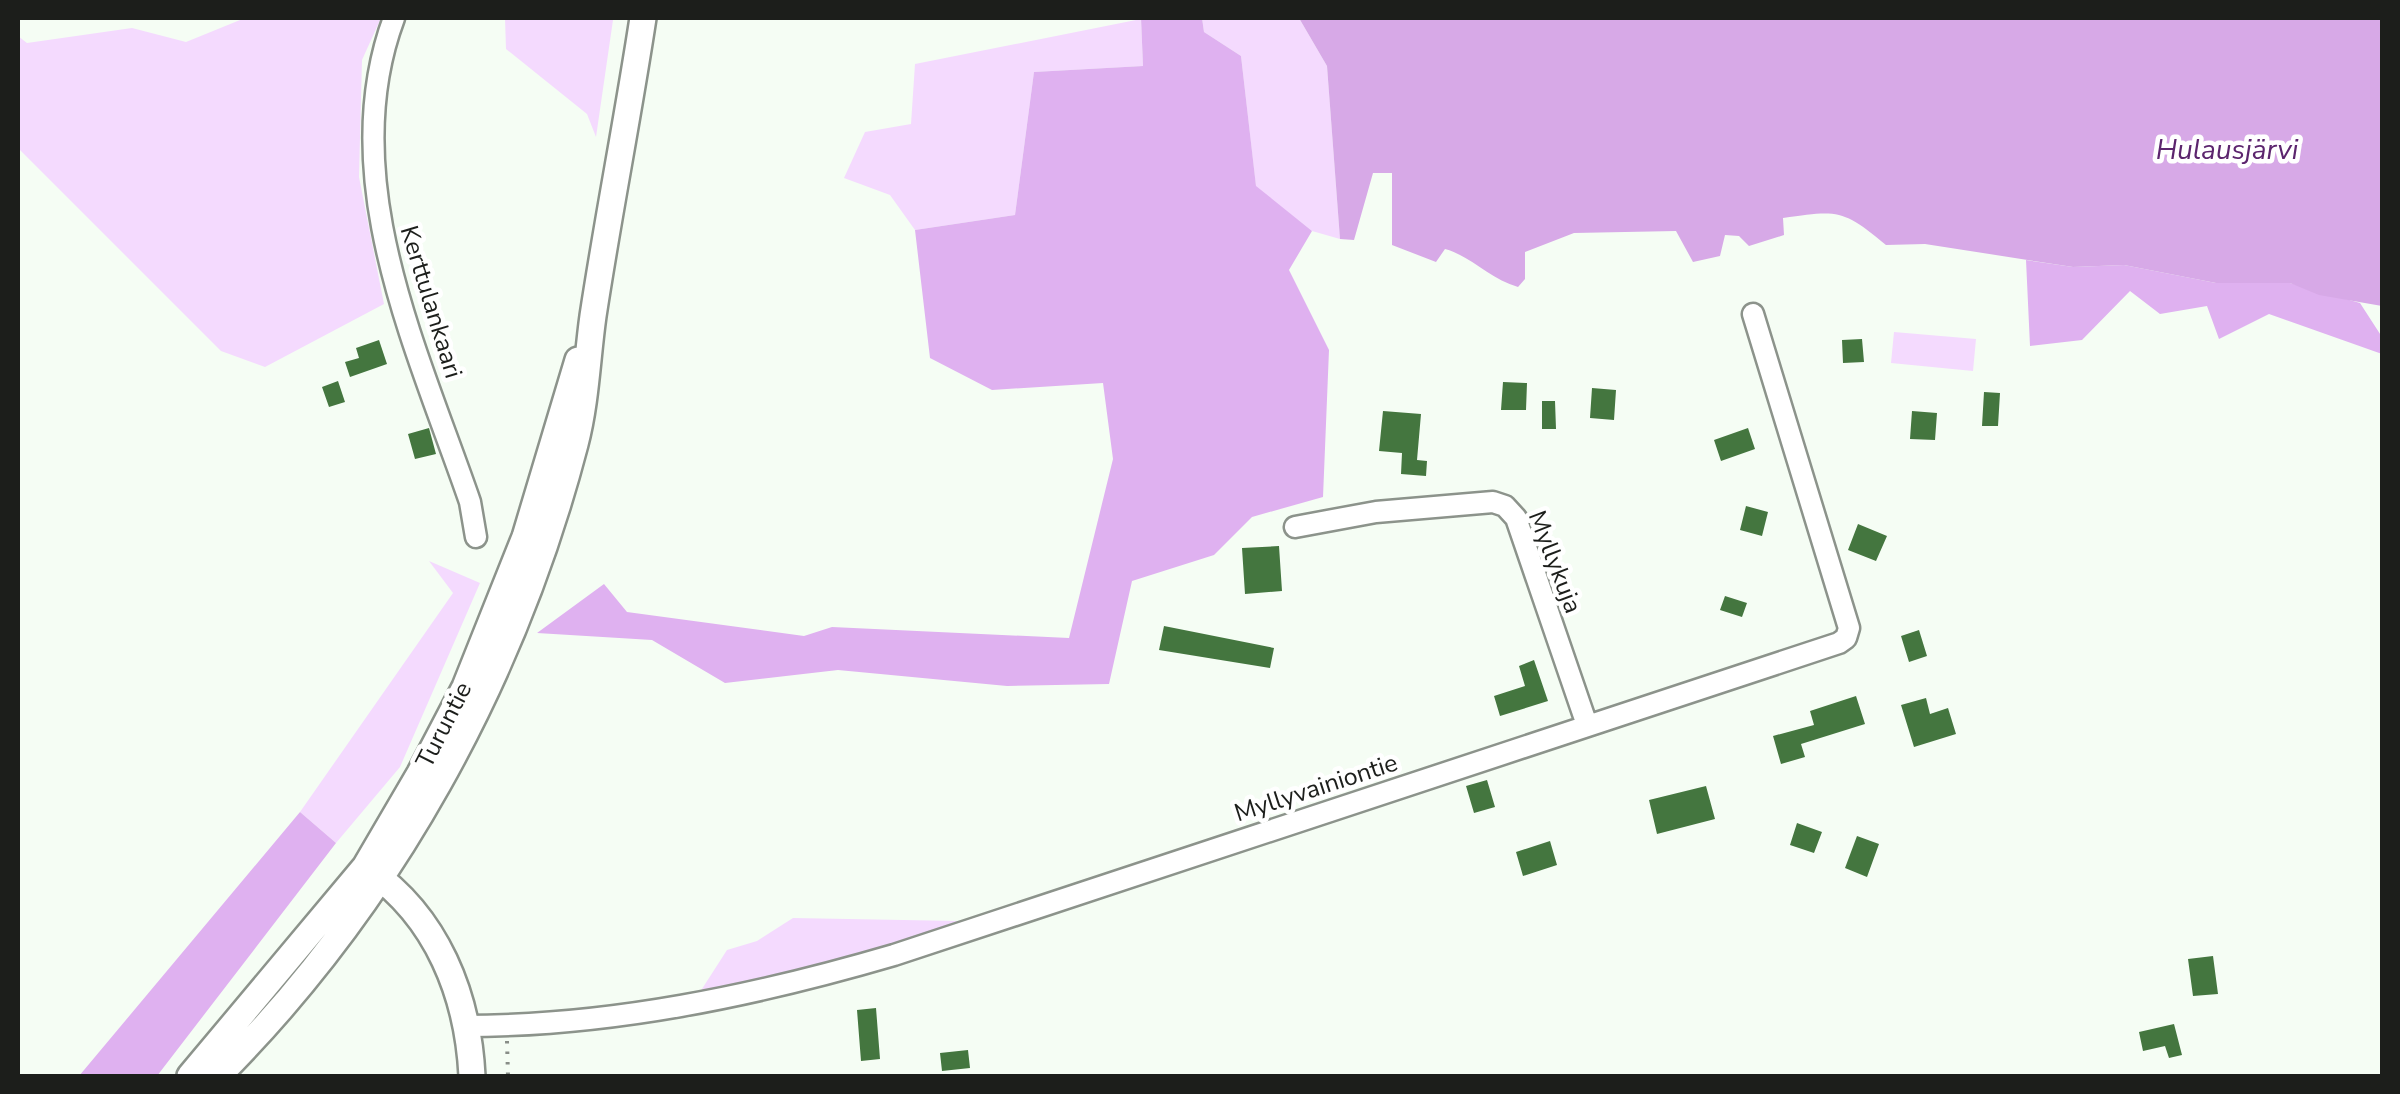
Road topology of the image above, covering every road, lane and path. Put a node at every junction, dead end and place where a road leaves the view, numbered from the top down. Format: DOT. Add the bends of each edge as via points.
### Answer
graph roads {
  1 [pos="394,18"];
  2 [pos="644,18"];
  3 [pos="1753,314"];
  4 [pos="1294,527"];
  5 [pos="476,537"];
  6 [pos="1587,725"];
  7 [pos="372,872"];
  8 [pos="464,1026"];
  9 [pos="506,1026"];
  10 [pos="190,1076"];
  11 [pos="218,1076"];
  12 [pos="472,1076"];
  13 [pos="508,1076"];
  1 -- 5 [label="street, Kerttulankaari" via="376,93 378,214"];
  2 -- 7 [label="main road, Turuntie" via="576,440 530,587 478,708"];
  3 -- 6 [label="street, Myllyvainiontie" via="1850,634"];
  4 -- 6 [label="street, Myllykuja" via="1376,512 1505,506 1516,518"];
  6 -- 9 [label="street, Myllyvainiontie" via="778,989"];
  7 -- 8 [label="main road" via="411,902 430,932"];
  7 -- 10 [label="main road, Turuntie"];
  7 -- 11 [label="main road, Turuntie" via="329,952"];
  8 -- 9 [label="street, Myllyvainiontie"];
  8 -- 12 [label="main road"];
  9 -- 13 [label="path"];
}
